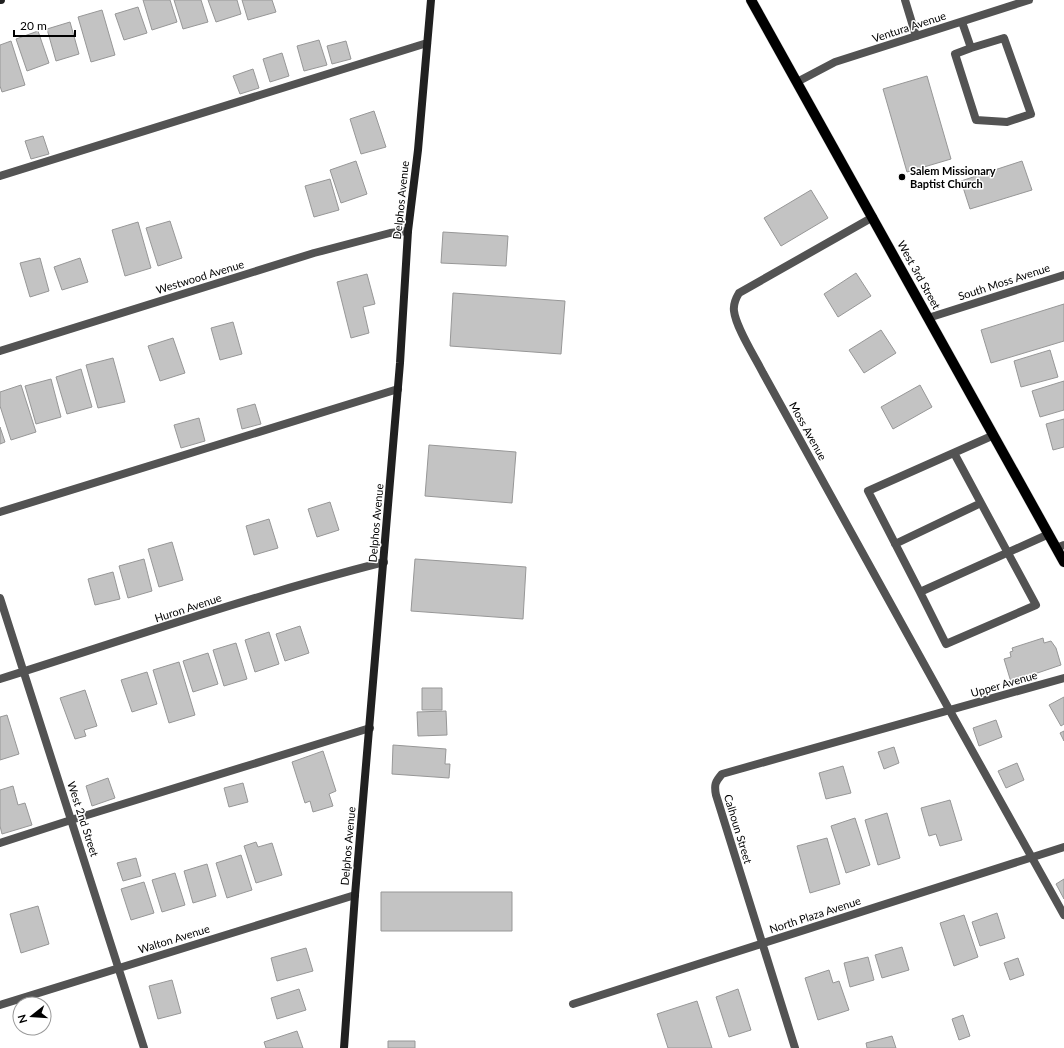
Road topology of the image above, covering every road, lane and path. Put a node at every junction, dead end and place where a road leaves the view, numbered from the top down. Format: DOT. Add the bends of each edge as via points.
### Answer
graph roads {
  1 [pos="431,0"];
  2 [pos="751,0"];
  3 [pos="905,0"];
  4 [pos="1029,0"];
  5 [pos="962,22"];
  6 [pos="916,36"];
  7 [pos="427,43"];
  8 [pos="971,48"];
  9 [pos="797,82"];
  10 [pos="0,176"];
  11 [pos="873,217"];
  12 [pos="408,231"];
  13 [pos="1064,275"];
  14 [pos="928,318"];
  15 [pos="0,351"];
  16 [pos="398,389"];
  17 [pos="994,436"];
  18 [pos="954,453"];
  19 [pos="981,503"];
  20 [pos="0,512"];
  21 [pos="1049,534"];
  22 [pos="895,544"];
  23 [pos="1060,546"];
  24 [pos="1008,553"];
  25 [pos="384,562"];
  26 [pos="1064,562"];
  27 [pos="920,592"];
  28 [pos="0,598"];
  29 [pos="24,671"];
  30 [pos="0,678"];
  31 [pos="1064,678"];
  32 [pos="950,711"];
  33 [pos="370,728"];
  34 [pos="72,820"];
  35 [pos="0,843"];
  36 [pos="1064,847"];
  37 [pos="1032,858"];
  38 [pos="355,896"];
  39 [pos="1064,915"];
  40 [pos="762,944"];
  41 [pos="118,967"];
  42 [pos="573,1004"];
  43 [pos="0,1005"];
  44 [pos="144,1048"];
  45 [pos="344,1048"];
  46 [pos="795,1048"];
  1 -- 7 [label="street, Delphos Avenue"];
  2 -- 9 [label="main road, West 3rd Street"];
  3 -- 6 [label="street"];
  4 -- 5 [label="street, Ventura Avenue"];
  5 -- 6 [label="street, Ventura Avenue"];
  5 -- 8 [label="street"];
  6 -- 9 [label="street, Ventura Avenue" via="835,62"];
  7 -- 10 [label="street"];
  7 -- 12 [label="street, Delphos Avenue"];
  8 -- 8 [label="street" via="955,54 976,120 1006,122 1031,114 1004,38"];
  9 -- 11 [label="main road, West 3rd Street"];
  11 -- 14 [label="main road, West 3rd Street"];
  11 -- 32 [label="street, Moss Avenue" via="739,293 733,310 763,373"];
  12 -- 15 [label="street, Westwood Avenue" via="390,233 314,253"];
  12 -- 16 [label="street, Delphos Avenue"];
  13 -- 14 [label="street, South Moss Avenue"];
  14 -- 17 [label="main road, West 3rd Street"];
  16 -- 20 [label="street"];
  16 -- 25 [label="street, Delphos Avenue"];
  17 -- 18 [label="street"];
  17 -- 21 [label="main road, West 3rd Street"];
  18 -- 19 [label="street"];
  18 -- 22 [label="street" via="868,491"];
  19 -- 22 [label="street"];
  19 -- 24 [label="street"];
  21 -- 23 [label="main road, West 3rd Street"];
  21 -- 24 [label="street"];
  22 -- 27 [label="street"];
  23 -- 26 [label="main road, West 3rd Street"];
  24 -- 27 [label="street"];
  24 -- 27 [label="street" via="1036,606 946,644"];
  25 -- 29 [label="street, Huron Avenue" via="342,572"];
  25 -- 33 [label="street, Delphos Avenue"];
  28 -- 29 [label="street, West 2nd Street"];
  29 -- 30 [label="street, Huron Avenue"];
  29 -- 34 [label="street, West 2nd Street"];
  31 -- 32 [label="street, Upper Avenue"];
  32 -- 37 [label="street, Moss Avenue"];
  32 -- 40 [label="street, Calhoun Street" via="722,774 716,781 716,795"];
  33 -- 34 [label="street"];
  33 -- 38 [label="street, Delphos Avenue"];
  34 -- 35 [label="street"];
  34 -- 41 [label="street, West 2nd Street"];
  36 -- 37 [label="street, North Plaza Avenue"];
  37 -- 39 [label="street, Moss Avenue"];
  37 -- 40 [label="street, North Plaza Avenue"];
  38 -- 41 [label="street, Walton Avenue"];
  38 -- 45 [label="street, Delphos Avenue"];
  40 -- 42 [label="street, North Plaza Avenue"];
  40 -- 46 [label="street, Calhoun Street"];
  41 -- 43 [label="street, Walton Avenue"];
  41 -- 44 [label="street, West 2nd Street"];
}
